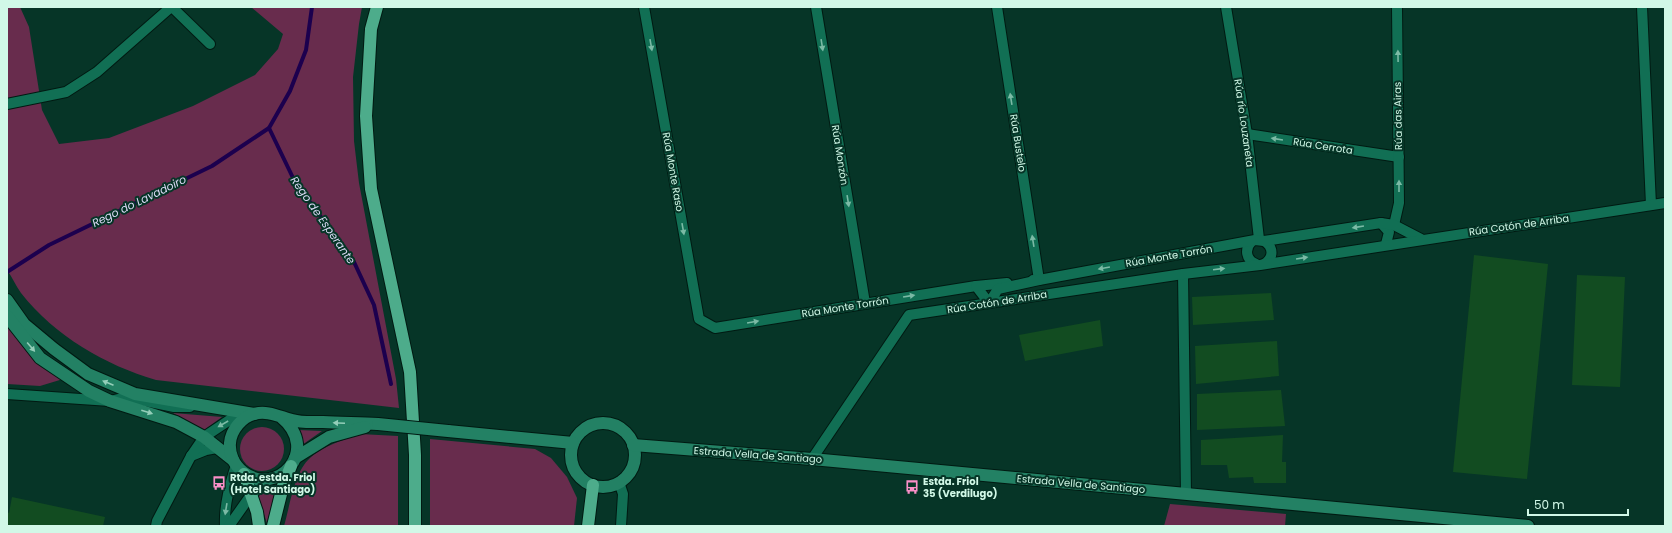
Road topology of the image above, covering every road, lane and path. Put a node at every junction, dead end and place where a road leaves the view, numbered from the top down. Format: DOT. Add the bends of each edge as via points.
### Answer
graph roads {
  1 [pos="171,7"];
  2 [pos="377,7"];
  3 [pos="644,7"];
  4 [pos="816,7"];
  5 [pos="997,7"];
  6 [pos="1226,7"];
  7 [pos="1397,7"];
  8 [pos="1642,7"];
  9 [pos="210,44"];
  10 [pos="7,104"];
  11 [pos="1248,134"];
  12 [pos="1399,157"];
  13 [pos="1665,202"];
  14 [pos="1651,205"];
  15 [pos="1381,223"];
  16 [pos="1398,227"];
  17 [pos="1421,239"];
  18 [pos="1258,241"];
  19 [pos="1386,244"];
  20 [pos="1260,264"];
  21 [pos="1183,274"];
  22 [pos="1039,280"];
  23 [pos="976,286"];
  24 [pos="7,300"];
  25 [pos="864,303"];
  26 [pos="988,303"];
  27 [pos="7,316"];
  28 [pos="715,328"];
  29 [pos="7,394"];
  30 [pos="110,400"];
  31 [pos="214,408"];
  32 [pos="249,416"];
  33 [pos="281,417"];
  34 [pos="378,424"];
  35 [pos="204,437"];
  36 [pos="573,443"];
  37 [pos="633,445"];
  38 [pos="217,448"];
  39 [pos="191,456"];
  40 [pos="812,459"];
  41 [pos="293,462"];
  42 [pos="238,466"];
  43 [pos="268,479"];
  44 [pos="619,482"];
  45 [pos="593,485"];
  46 [pos="1186,494"];
  47 [pos="251,495"];
  48 [pos="156,526"];
  49 [pos="225,526"];
  50 [pos="229,526"];
  51 [pos="259,526"];
  52 [pos="273,526"];
  53 [pos="415,526"];
  54 [pos="588,526"];
  55 [pos="621,526"];
  56 [pos="1528,526"];
  1 -- 9 [label="street"];
  1 -- 10 [label="street" via="97,72 66,92"];
  2 -- 53 [label="highway" via="371,29 366,116 371,189 410,372 415,455"];
  3 -- 28 [label="street, Rúa Monte Raso, one-way" via="699,319"];
  4 -- 25 [label="street, Rúa Monzón, one-way"];
  22 -- 5 [label="street, Rúa Bustelo, one-way"];
  6 -- 11 [label="street, Rúa río Louzaneta"];
  12 -- 7 [label="street, Rúa das Airas, one-way"];
  8 -- 14 [label="street"];
  12 -- 11 [label="street, Rúa Cerrota, one-way"];
  11 -- 18 [label="street, Rúa río Louzaneta"];
  16 -- 12 [label="street, Rúa das Airas, one-way"];
  13 -- 14 [label="street, Rúa Cotón de Arriba"];
  14 -- 17 [label="street, Rúa Cotón de Arriba"];
  15 -- 16 [label="street, Rúa Monte Torrón"];
  15 -- 18 [label="street, Rúa Monte Torrón, one-way"];
  15 -- 19 [label="street" via="1389,232"];
  16 -- 17 [label="street, Rúa Monte Torrón"];
  16 -- 19 [label="street"];
  17 -- 19 [label="street, Rúa Cotón de Arriba"];
  18 -- 20 [label="street" via="1247,248 1247,256 1249,260"];
  18 -- 20 [label="street" via="1268,243 1272,250 1270,258"];
  18 -- 22 [label="street, Rúa Monte Torrón, one-way"];
  20 -- 19 [label="street, Rúa Cotón de Arriba, one-way"];
  21 -- 20 [label="street, Rúa Cotón de Arriba, one-way"];
  21 -- 26 [label="street, Rúa Cotón de Arriba"];
  21 -- 46 [label="street"];
  22 -- 23 [label="street, Rúa Monte Torrón"];
  22 -- 26 [label="street, Rúa Monte Torrón" via="998,289"];
  25 -- 23 [label="street, Rúa Monte Torrón, one-way"];
  23 -- 26 [label="street"];
  31 -- 24 [label="main road, one-way" via="135,394 88,374 24,324"];
  28 -- 25 [label="street, Rúa Monte Torrón, one-way"];
  26 -- 40 [label="street, Rúa Cotón de Arriba" via="909,315"];
  27 -- 30 [label="main road, one-way" via="40,358 89,391"];
  29 -- 30 [label="street"];
  30 -- 31 [label="street" via="126,397 174,407"];
  30 -- 35 [label="main road, one-way" via="176,422"];
  31 -- 32 [label="main road"];
  32 -- 33 [label="main road" via="268,413"];
  32 -- 35 [label="street, one-way" via="231,420"];
  32 -- 42 [label="main road" via="238,424 230,441 230,451"];
  34 -- 33 [label="main road, one-way" via="297,421"];
  33 -- 41 [label="main road" via="290,425 295,435 297,446"];
  34 -- 36 [label="main road, bridge"];
  34 -- 41 [label="main road" via="329,437"];
  35 -- 38 [label="main road"];
  35 -- 39 [label="street"];
  36 -- 37 [label="main road" via="582,430 600,422 618,426 631,439"];
  36 -- 45 [label="main road" via="570,456 572,465 584,481"];
  37 -- 40 [label="main road, Estrada Vella de Santiago"];
  37 -- 44 [label="main road" via="633,466"];
  38 -- 39 [label="street"];
  38 -- 42 [label="main road"];
  39 -- 48 [label="street"];
  40 -- 46 [label="main road, Estrada Vella de Santiago"];
  41 -- 43 [label="main road" via="276,477"];
  41 -- 52 [label="highway" via="283,486"];
  42 -- 43 [label="main road" via="259,480"];
  42 -- 47 [label="highway"];
  42 -- 49 [label="street, one-way" via="231,480"];
  43 -- 47 [label="street"];
  44 -- 45 [label="main road" via="611,486"];
  44 -- 55 [label="street" via="623,494"];
  45 -- 54 [label="highway"];
  46 -- 56 [label="main road, Estrada Vella de Santiago"];
  47 -- 50 [label="street"];
  47 -- 51 [label="highway"];
}
